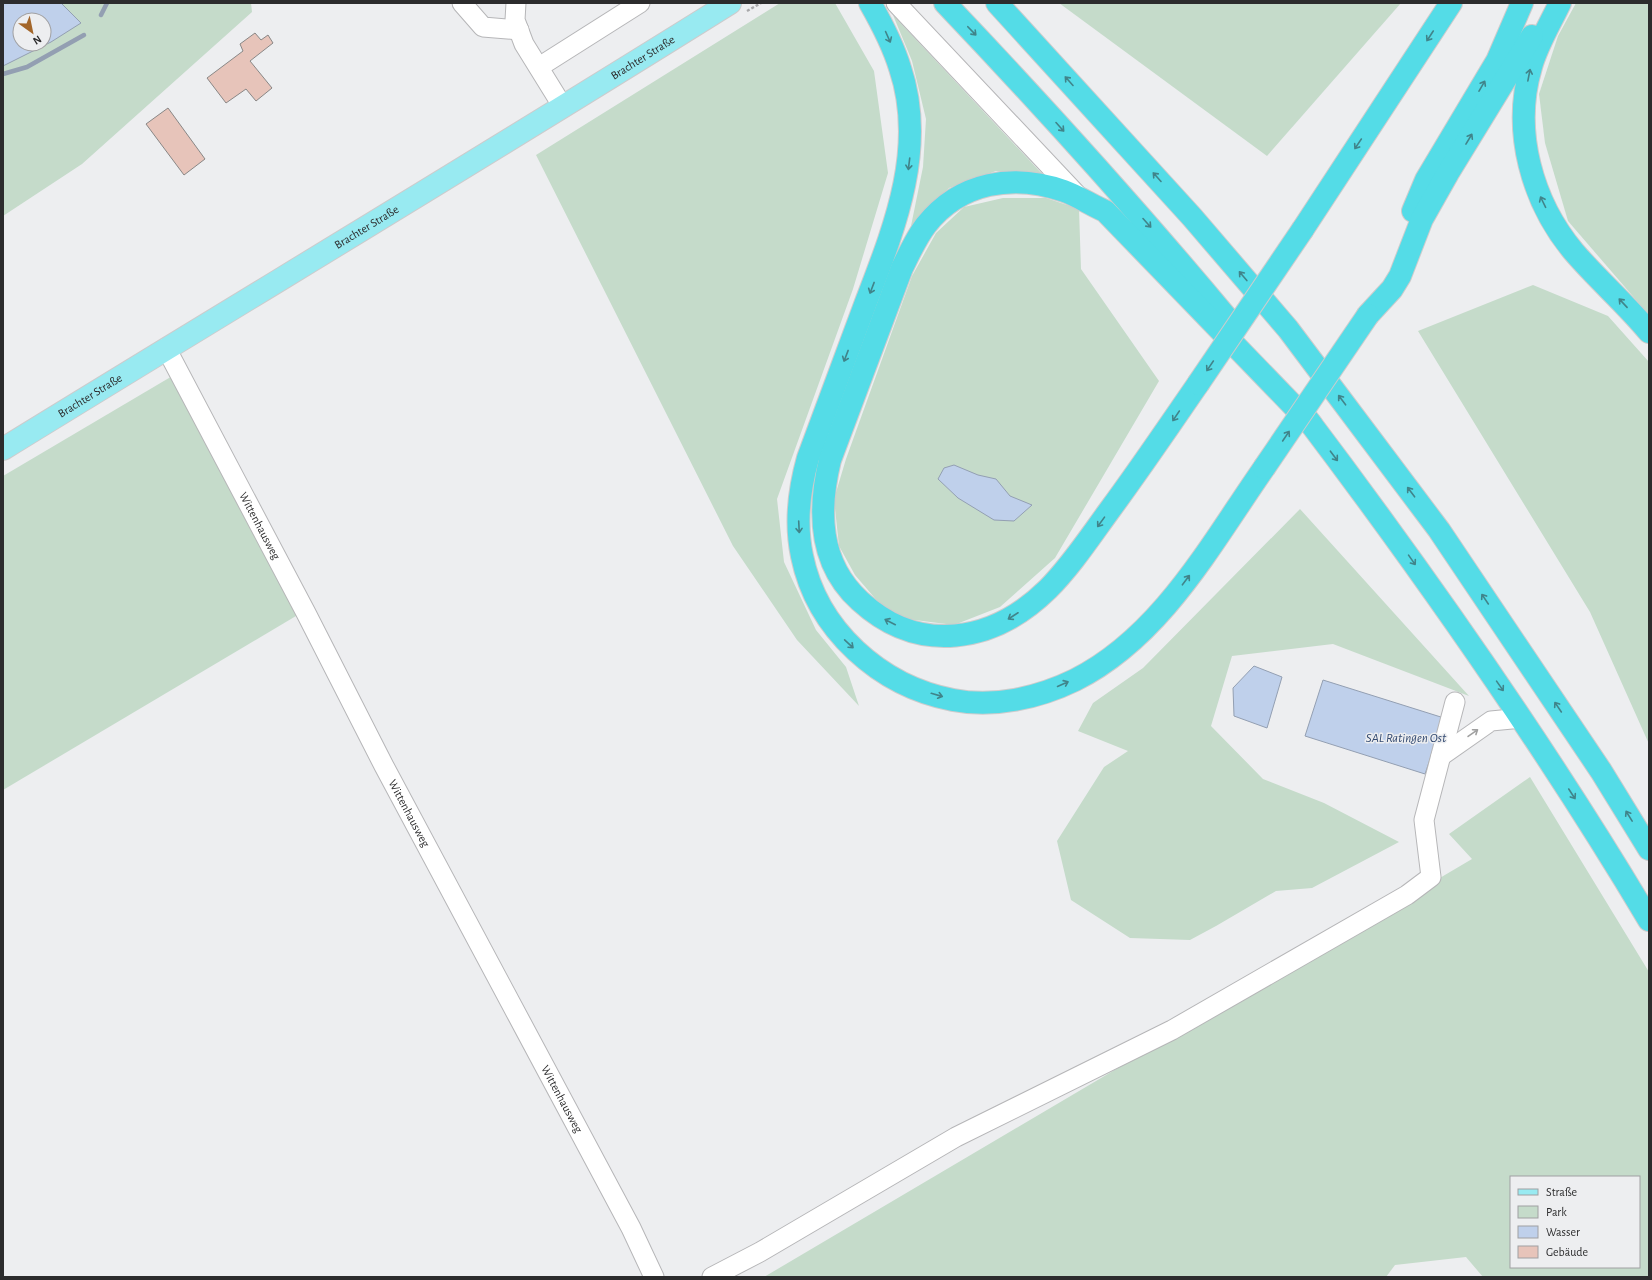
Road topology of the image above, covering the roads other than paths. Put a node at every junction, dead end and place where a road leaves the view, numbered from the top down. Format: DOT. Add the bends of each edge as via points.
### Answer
graph roads {
  1 [pos="462,3"];
  2 [pos="516,3"];
  3 [pos="640,3"];
  4 [pos="730,3"];
  5 [pos="870,3"];
  6 [pos="896,3"];
  7 [pos="945,3"];
  8 [pos="997,3"];
  9 [pos="1451,3"];
  10 [pos="1553,3"];
  11 [pos="1560,3"];
  12 [pos="1519,8"];
  13 [pos="519,30"];
  14 [pos="539,67"];
  15 [pos="563,107"];
  16 [pos="1082,200"];
  17 [pos="1368,315"];
  18 [pos="1649,332"];
  19 [pos="166,348"];
  20 [pos="1311,424"];
  21 [pos="3,449"];
  22 [pos="1456,702"];
  23 [pos="1522,718"];
  24 [pos="1441,756"];
  25 [pos="1649,849"];
  26 [pos="1649,920"];
  27 [pos="654,1277"];
  28 [pos="712,1277"];
  1 -- 13 [label="street" via="483,27"];
  2 -- 13 [label="street" via="515,20"];
  3 -- 14 [label="street"];
  4 -- 15 [label="main road, Brachter Straße"];
  5 -- 17 [label="highway, one-way, bridge" via="894,52 907,96 910,123 907,180 890,239 808,458 800,488 798,522 802,557 809,579 830,622 861,656 900,682 954,700 1013,700 1054,689 1076,679 1116,653 1161,610 1187,578"];
  6 -- 16 [label="street"];
  7 -- 20 [label="highway, one-way" via="1163,241"];
  25 -- 8 [label="highway, one-way" via="1601,771 1439,530 1288,329 1192,217"];
  9 -- 16 [label="highway, one-way, bridge" via="1198,384 1132,480 1062,574 1031,604 1009,620 990,628 953,636 913,632 879,617 847,587 830,557 824,530 822,502 830,460 902,268 926,225 958,197 979,187 1024,182 1065,191"];
  17 -- 10 [label="highway, one-way" via="1400,276 1422,219 1433,199"];
  18 -- 11 [label="highway, one-way" via="1574,252 1551,218 1535,186 1526,152 1523,108 1531,67"];
  17 -- 12 [label="highway, one-way" via="1394,264 1426,180 1497,61"];
  13 -- 14 [label="street" via="524,44"];
  14 -- 15 [label="street"];
  15 -- 19 [label="main road, Brachter Straße"];
  16 -- 20 [label="highway" via="1105,211"];
  19 -- 21 [label="main road, Brachter Straße"];
  19 -- 27 [label="street, Wittenhausweg" via="384,766 631,1228"];
  20 -- 23 [label="highway, one-way" via="1396,538"];
  22 -- 24 [label="street"];
  24 -- 23 [label="street, one-way" via="1491,721"];
  23 -- 26 [label="highway, one-way" via="1576,800"];
  24 -- 28 [label="street" via="1424,820 1431,877 1407,895 1172,1030 956,1137 760,1252"];
}
